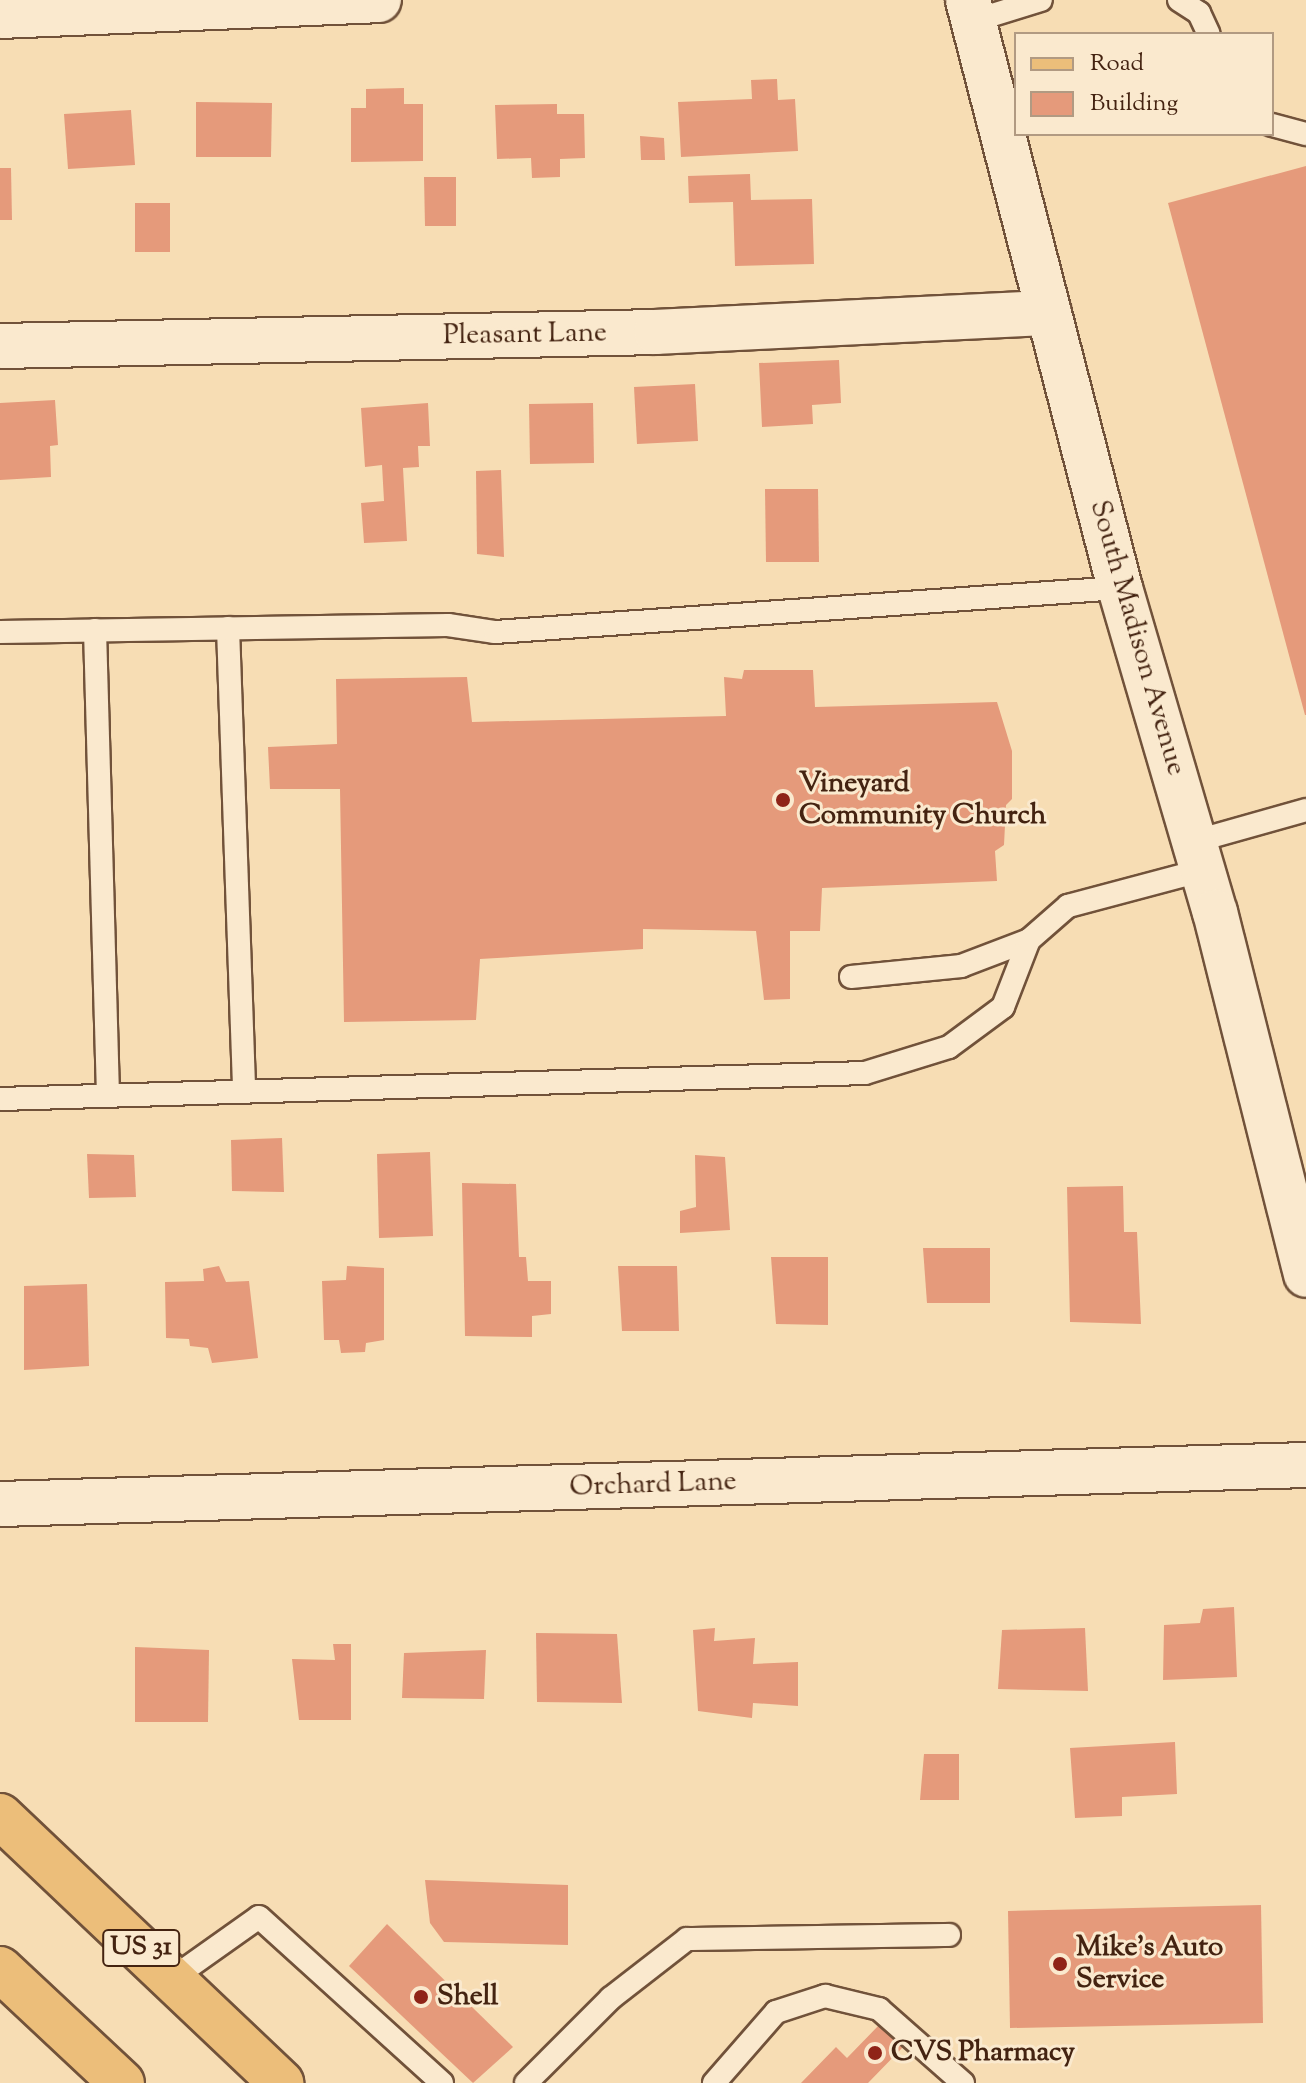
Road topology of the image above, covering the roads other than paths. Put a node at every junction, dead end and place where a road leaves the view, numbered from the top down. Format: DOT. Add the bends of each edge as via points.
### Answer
graph roads {
  1 [pos="379,0"];
  2 [pos="1041,0"];
  3 [pos="1179,0"];
  4 [pos="971,10"];
  5 [pos="0,16"];
  6 [pos="1208,32"];
  7 [pos="1274,126"];
  8 [pos="1306,134"];
  9 [pos="1049,313"];
  10 [pos="0,346"];
  11 [pos="1120,588"];
  12 [pos="228,628"];
  13 [pos="95,630"];
  14 [pos="0,632"];
  15 [pos="1306,810"];
  16 [pos="1199,856"];
  17 [pos="1029,940"];
  18 [pos="851,977"];
  19 [pos="244,1092"];
  20 [pos="108,1096"];
  21 [pos="0,1099"];
  22 [pos="1306,1275"];
  23 [pos="1306,1465"];
  24 [pos="0,1504"];
  25 [pos="0,1816"];
  26 [pos="949,1935"];
  27 [pos="0,1969"];
  28 [pos="173,1978"];
  29 [pos="122,2083"];
  30 [pos="281,2083"];
  31 [pos="442,2083"];
  32 [pos="526,2083"];
  33 [pos="714,2083"];
  34 [pos="963,2083"];
  1 -- 5 [label="street"];
  2 -- 4 [label="lane"];
  3 -- 6 [label="lane" via="1199,13"];
  4 -- 9 [label="street, South Madison Avenue"];
  7 -- 8 [label="lane"];
  9 -- 10 [label="street, Pleasant Lane" via="656,332"];
  9 -- 11 [label="street, South Madison Avenue"];
  11 -- 12 [label="lane" via="495,632 448,625"];
  11 -- 16 [label="street, South Madison Avenue"];
  12 -- 13 [label="lane"];
  12 -- 19 [label="lane"];
  13 -- 14 [label="lane"];
  13 -- 20 [label="lane"];
  15 -- 16 [label="lane"];
  16 -- 17 [label="lane" via="1068,906"];
  16 -- 22 [label="street, South Madison Avenue"];
  17 -- 18 [label="lane" via="961,966"];
  17 -- 19 [label="lane" via="1003,1007 949,1047 865,1073"];
  19 -- 20 [label="lane"];
  20 -- 21 [label="lane"];
  23 -- 24 [label="street, Orchard Lane"];
  25 -- 28 [label="main road, US 31"];
  26 -- 32 [label="lane" via="687,1939 611,1998"];
  27 -- 29 [label="main road"];
  28 -- 30 [label="main road, US 31"];
  28 -- 31 [label="lane" via="259,1917"];
  33 -- 34 [label="lane" via="776,2012 825,1996 879,2009"];
}
